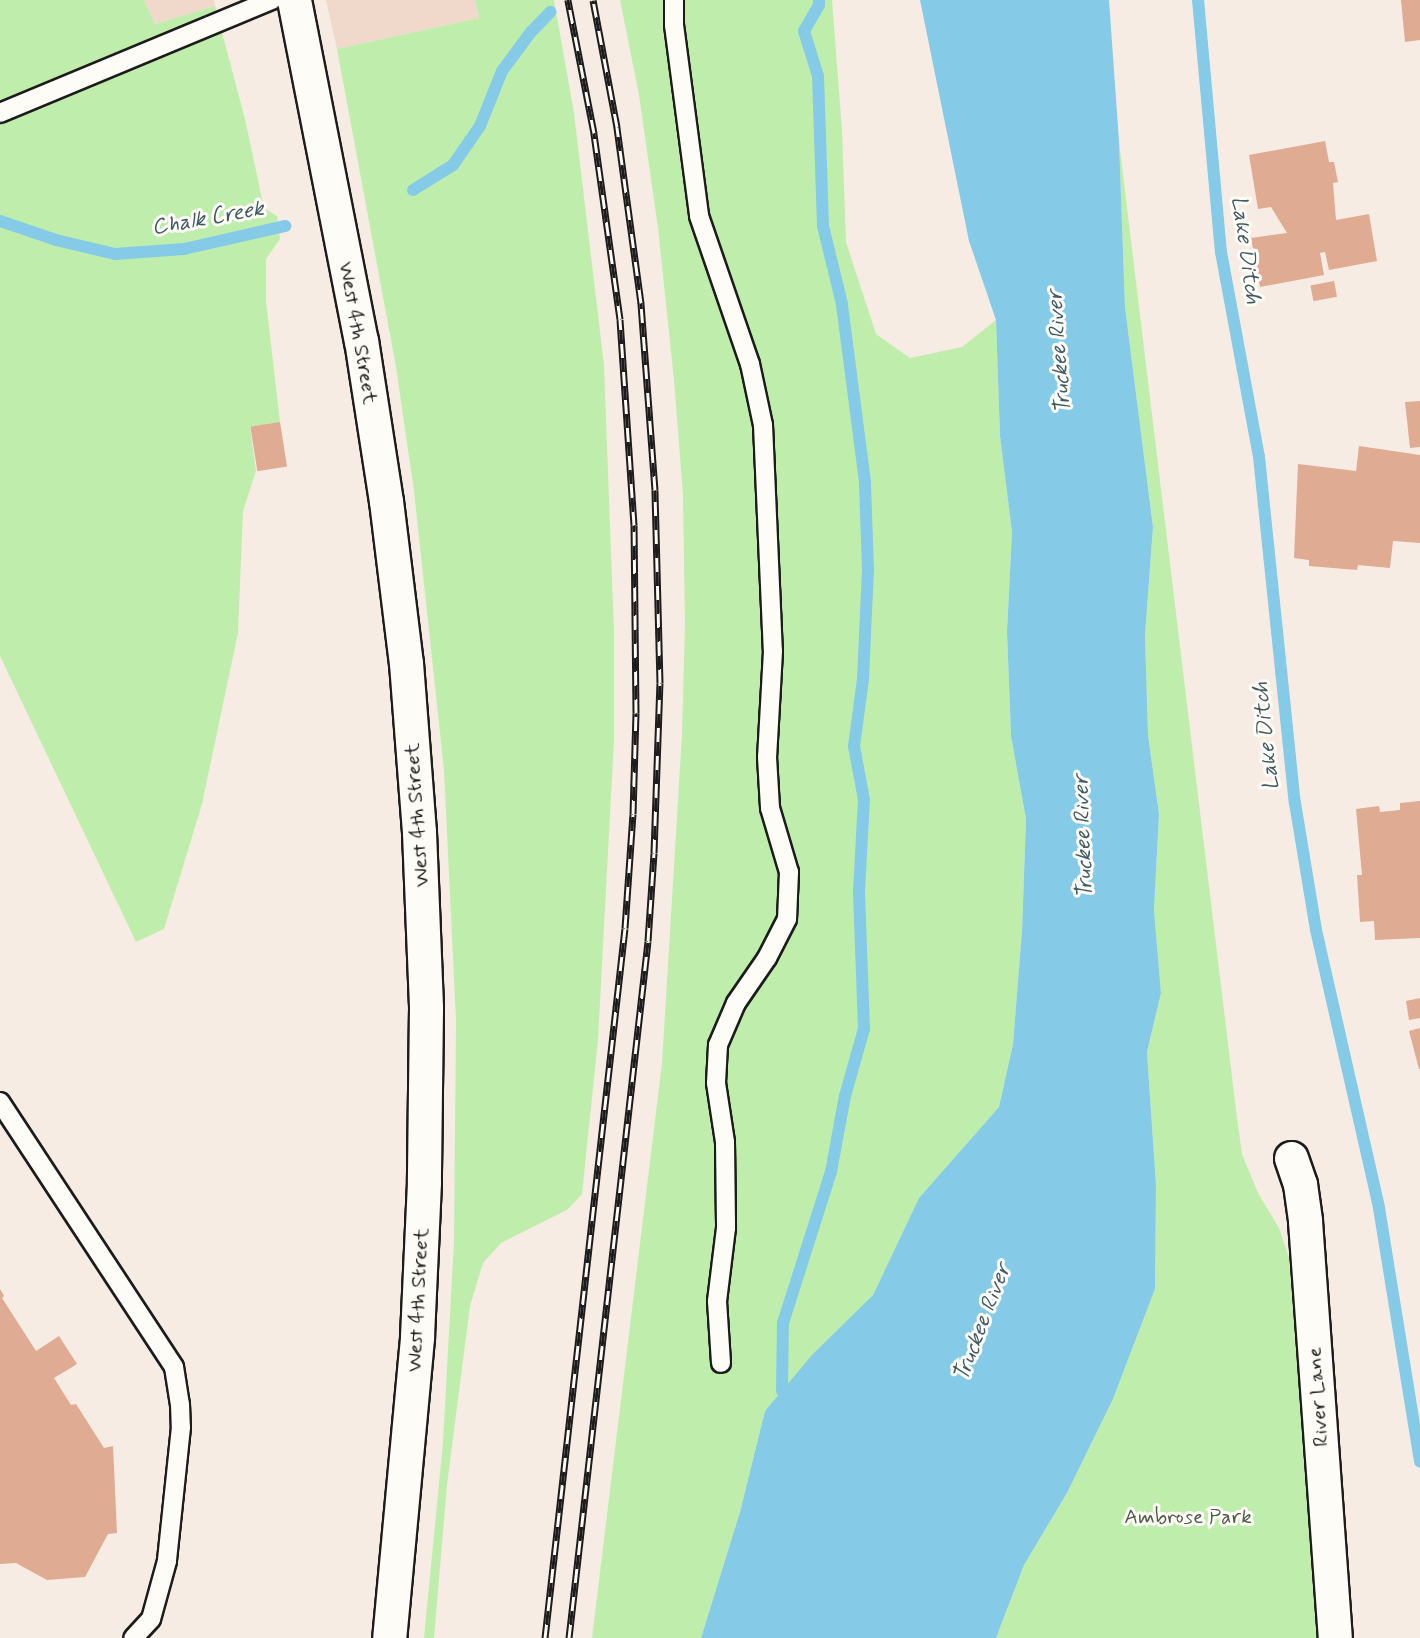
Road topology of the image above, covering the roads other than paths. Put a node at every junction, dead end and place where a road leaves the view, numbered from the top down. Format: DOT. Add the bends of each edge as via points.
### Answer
graph roads {
  1 [pos="272,0"];
  2 [pos="294,0"];
  3 [pos="674,0"];
  4 [pos="0,113"];
  5 [pos="0,1102"];
  6 [pos="1291,1158"];
  7 [pos="721,1363"];
  8 [pos="133,1638"];
  9 [pos="389,1638"];
  10 [pos="1335,1638"];
  1 -- 4 [label="lane"];
  2 -- 9 [label="main road, West 4th Street" via="361,340 387,501 406,663 419,832 426,1008 424,1182 417,1338"];
  3 -- 7 [label="lane" via="699,216 750,364 763,425 773,651 767,757 770,808 789,872 787,919 767,958 736,1003 718,1046 716,1083 726,1153 726,1228 717,1301"];
  5 -- 8 [label="lane" via="174,1367 181,1427 166,1561 151,1619"];
  6 -- 10 [label="main road, River Lane" via="1300,1184 1305,1221"];
}
